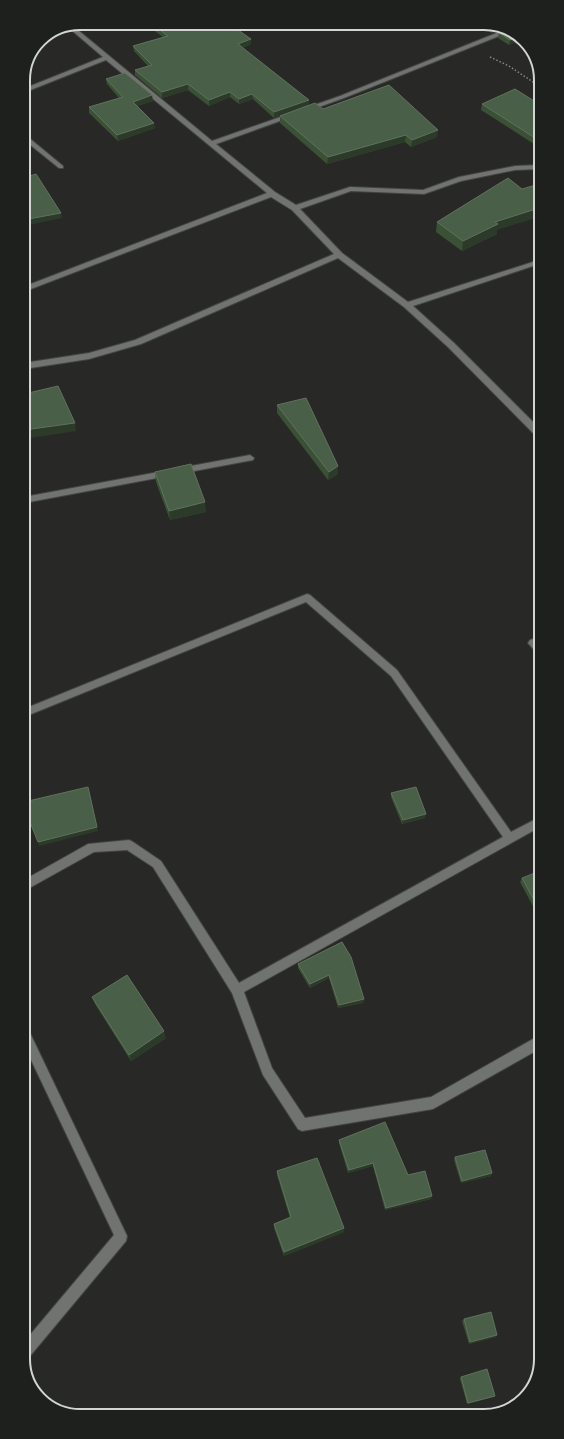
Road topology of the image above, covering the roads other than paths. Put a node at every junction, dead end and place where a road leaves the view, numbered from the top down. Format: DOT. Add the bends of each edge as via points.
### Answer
graph roads {
  1 [pos="75,31"];
  2 [pos="501,33"];
  3 [pos="107,57"];
  4 [pos="30,88"];
  5 [pos="30,141"];
  6 [pos="212,143"];
  7 [pos="61,167"];
  8 [pos="534,167"];
  9 [pos="272,194"];
  10 [pos="295,208"];
  11 [pos="339,254"];
  12 [pos="534,264"];
  13 [pos="30,287"];
  14 [pos="407,305"];
  15 [pos="30,365"];
  16 [pos="534,429"];
  17 [pos="250,458"];
  18 [pos="30,499"];
  19 [pos="30,711"];
  20 [pos="534,825"];
  21 [pos="510,839"];
  22 [pos="30,883"];
  23 [pos="237,990"];
  24 [pos="534,1044"];
  25 [pos="30,1047"];
  26 [pos="30,1345"];
  1 -- 3 [label="street"];
  2 -- 6 [label="street" via="342,97"];
  3 -- 4 [label="street"];
  3 -- 6 [label="street"];
  5 -- 7 [label="street"];
  6 -- 9 [label="street"];
  8 -- 10 [label="street" via="515,168 459,179 424,192 350,190"];
  9 -- 10 [label="street"];
  9 -- 13 [label="street"];
  10 -- 11 [label="street"];
  11 -- 14 [label="street"];
  11 -- 15 [label="street" via="138,342 88,356"];
  12 -- 14 [label="street"];
  14 -- 16 [label="street" via="451,345"];
  17 -- 18 [label="street"];
  19 -- 21 [label="street" via="307,598 394,673"];
  20 -- 21 [label="street"];
  21 -- 23 [label="street"];
  22 -- 23 [label="street" via="92,847 129,845 157,864"];
  23 -- 24 [label="street" via="267,1071 302,1125 433,1103"];
  25 -- 26 [label="street" via="121,1236"];
}
